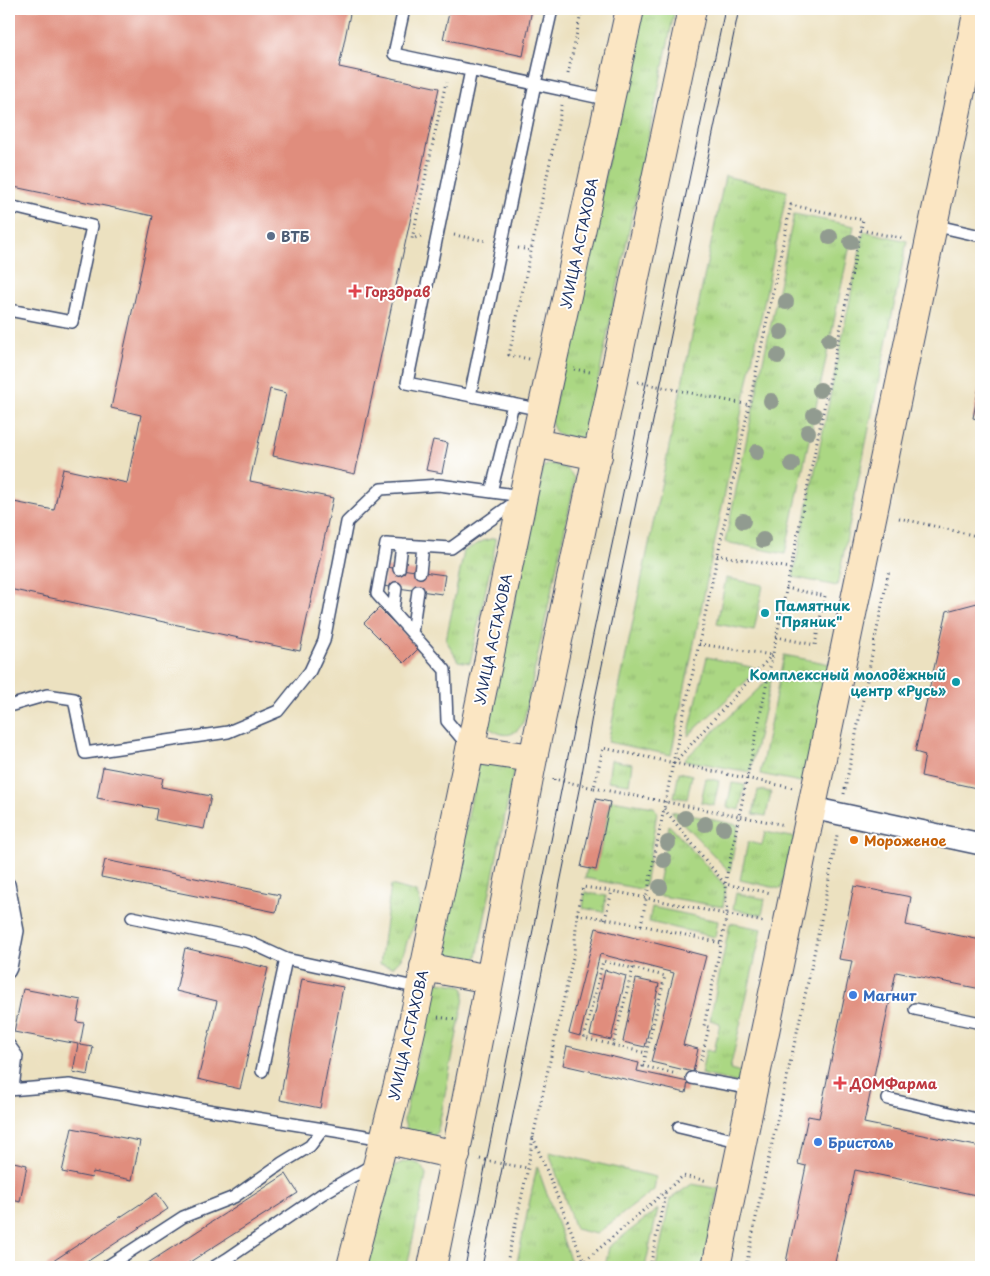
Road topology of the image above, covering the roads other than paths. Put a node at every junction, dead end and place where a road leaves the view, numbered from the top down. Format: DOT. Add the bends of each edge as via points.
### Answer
graph roads {
  1 [pos="404,9"];
  2 [pos="552,9"];
  3 [pos="630,9"];
  4 [pos="692,9"];
  5 [pos="978,9"];
  6 [pos="471,70"];
  7 [pos="535,84"];
  8 [pos="610,100"];
  9 [pos="9,206"];
  10 [pos="933,225"];
  11 [pos="981,236"];
  12 [pos="9,310"];
  13 [pos="470,396"];
  14 [pos="513,404"];
  15 [pos="542,410"];
  16 [pos="535,443"];
  17 [pos="598,456"];
  18 [pos="491,492"];
  19 [pos="524,496"];
  20 [pos="402,545"];
  21 [pos="424,546"];
  22 [pos="399,569"];
  23 [pos="420,572"];
  24 [pos="396,588"];
  25 [pos="418,591"];
  26 [pos="393,611"];
  27 [pos="412,633"];
  28 [pos="9,706"];
  29 [pos="470,749"];
  30 [pos="533,758"];
  31 [pos="811,810"];
  32 [pos="981,844"];
  33 [pos="9,884"];
  34 [pos="132,917"];
  35 [pos="286,959"];
  36 [pos="9,972"];
  37 [pos="422,977"];
  38 [pos="490,979"];
  39 [pos="915,1009"];
  40 [pos="981,1023"];
  41 [pos="9,1046"];
  42 [pos="262,1071"];
  43 [pos="694,1078"];
  44 [pos="11,1089"];
  45 [pos="753,1089"];
  46 [pos="888,1099"];
  47 [pos="981,1120"];
  48 [pos="678,1127"];
  49 [pos="323,1129"];
  50 [pos="742,1142"];
  51 [pos="381,1150"];
  52 [pos="456,1155"];
  53 [pos="106,1267"];
  54 [pos="214,1267"];
  55 [pos="351,1267"];
  56 [pos="432,1267"];
  57 [pos="716,1267"];
  1 -- 6 [label="lane" via="394,54"];
  2 -- 7 [label="lane"];
  3 -- 8 [label="main road, УЛИЦА АСТАХОВА"];
  4 -- 17 [label="main road"];
  5 -- 10 [label="main road"];
  6 -- 7 [label="lane"];
  6 -- 13 [label="lane" via="407,383"];
  7 -- 8 [label="lane"];
  7 -- 13 [label="lane"];
  8 -- 15 [label="main road, УЛИЦА АСТАХОВА"];
  9 -- 12 [label="lane" via="92,226 72,322"];
  10 -- 11 [label="lane"];
  10 -- 31 [label="main road"];
  13 -- 14 [label="lane"];
  14 -- 15 [label="lane"];
  14 -- 18 [label="lane"];
  15 -- 16 [label="main road, УЛИЦА АСТАХОВА"];
  16 -- 17 [label="main road"];
  16 -- 19 [label="main road, УЛИЦА АСТАХОВА"];
  17 -- 30 [label="main road"];
  18 -- 19 [label="lane"];
  18 -- 28 [label="lane" via="439,485 381,489 347,522 324,641 310,671 278,711 228,732 86,753 74,699 47,695"];
  19 -- 21 [label="lane" via="451,548"];
  19 -- 29 [label="main road, УЛИЦА АСТАХОВА"];
  20 -- 21 [label="lane"];
  20 -- 22 [label="lane"];
  20 -- 26 [label="lane" via="386,544 377,594"];
  21 -- 23 [label="lane"];
  24 -- 26 [label="lane"];
  25 -- 27 [label="lane"];
  26 -- 27 [label="lane"];
  27 -- 29 [label="lane" via="445,670 447,722"];
  29 -- 30 [label="main road"];
  29 -- 37 [label="main road, УЛИЦА АСТАХОВА"];
  30 -- 38 [label="main road"];
  31 -- 32 [label="street"];
  31 -- 45 [label="main road"];
  33 -- 36 [label="lane" via="18,931"];
  34 -- 35 [label="lane" via="249,942"];
  35 -- 37 [label="lane"];
  35 -- 42 [label="lane"];
  37 -- 38 [label="main road"];
  37 -- 51 [label="main road, УЛИЦА АСТАХОВА"];
  38 -- 52 [label="main road"];
  39 -- 40 [label="lane"];
  41 -- 44 [label="lane" via="17,1056"];
  43 -- 45 [label="lane"];
  44 -- 49 [label="lane" via="69,1085"];
  45 -- 50 [label="main road"];
  46 -- 47 [label="lane"];
  48 -- 50 [label="lane"];
  49 -- 51 [label="lane"];
  49 -- 53 [label="lane" via="310,1146 234,1197 183,1217"];
  50 -- 57 [label="main road"];
  51 -- 52 [label="main road"];
  51 -- 54 [label="lane"];
  51 -- 55 [label="main road, УЛИЦА АСТАХОВА"];
  52 -- 56 [label="main road"];
}
